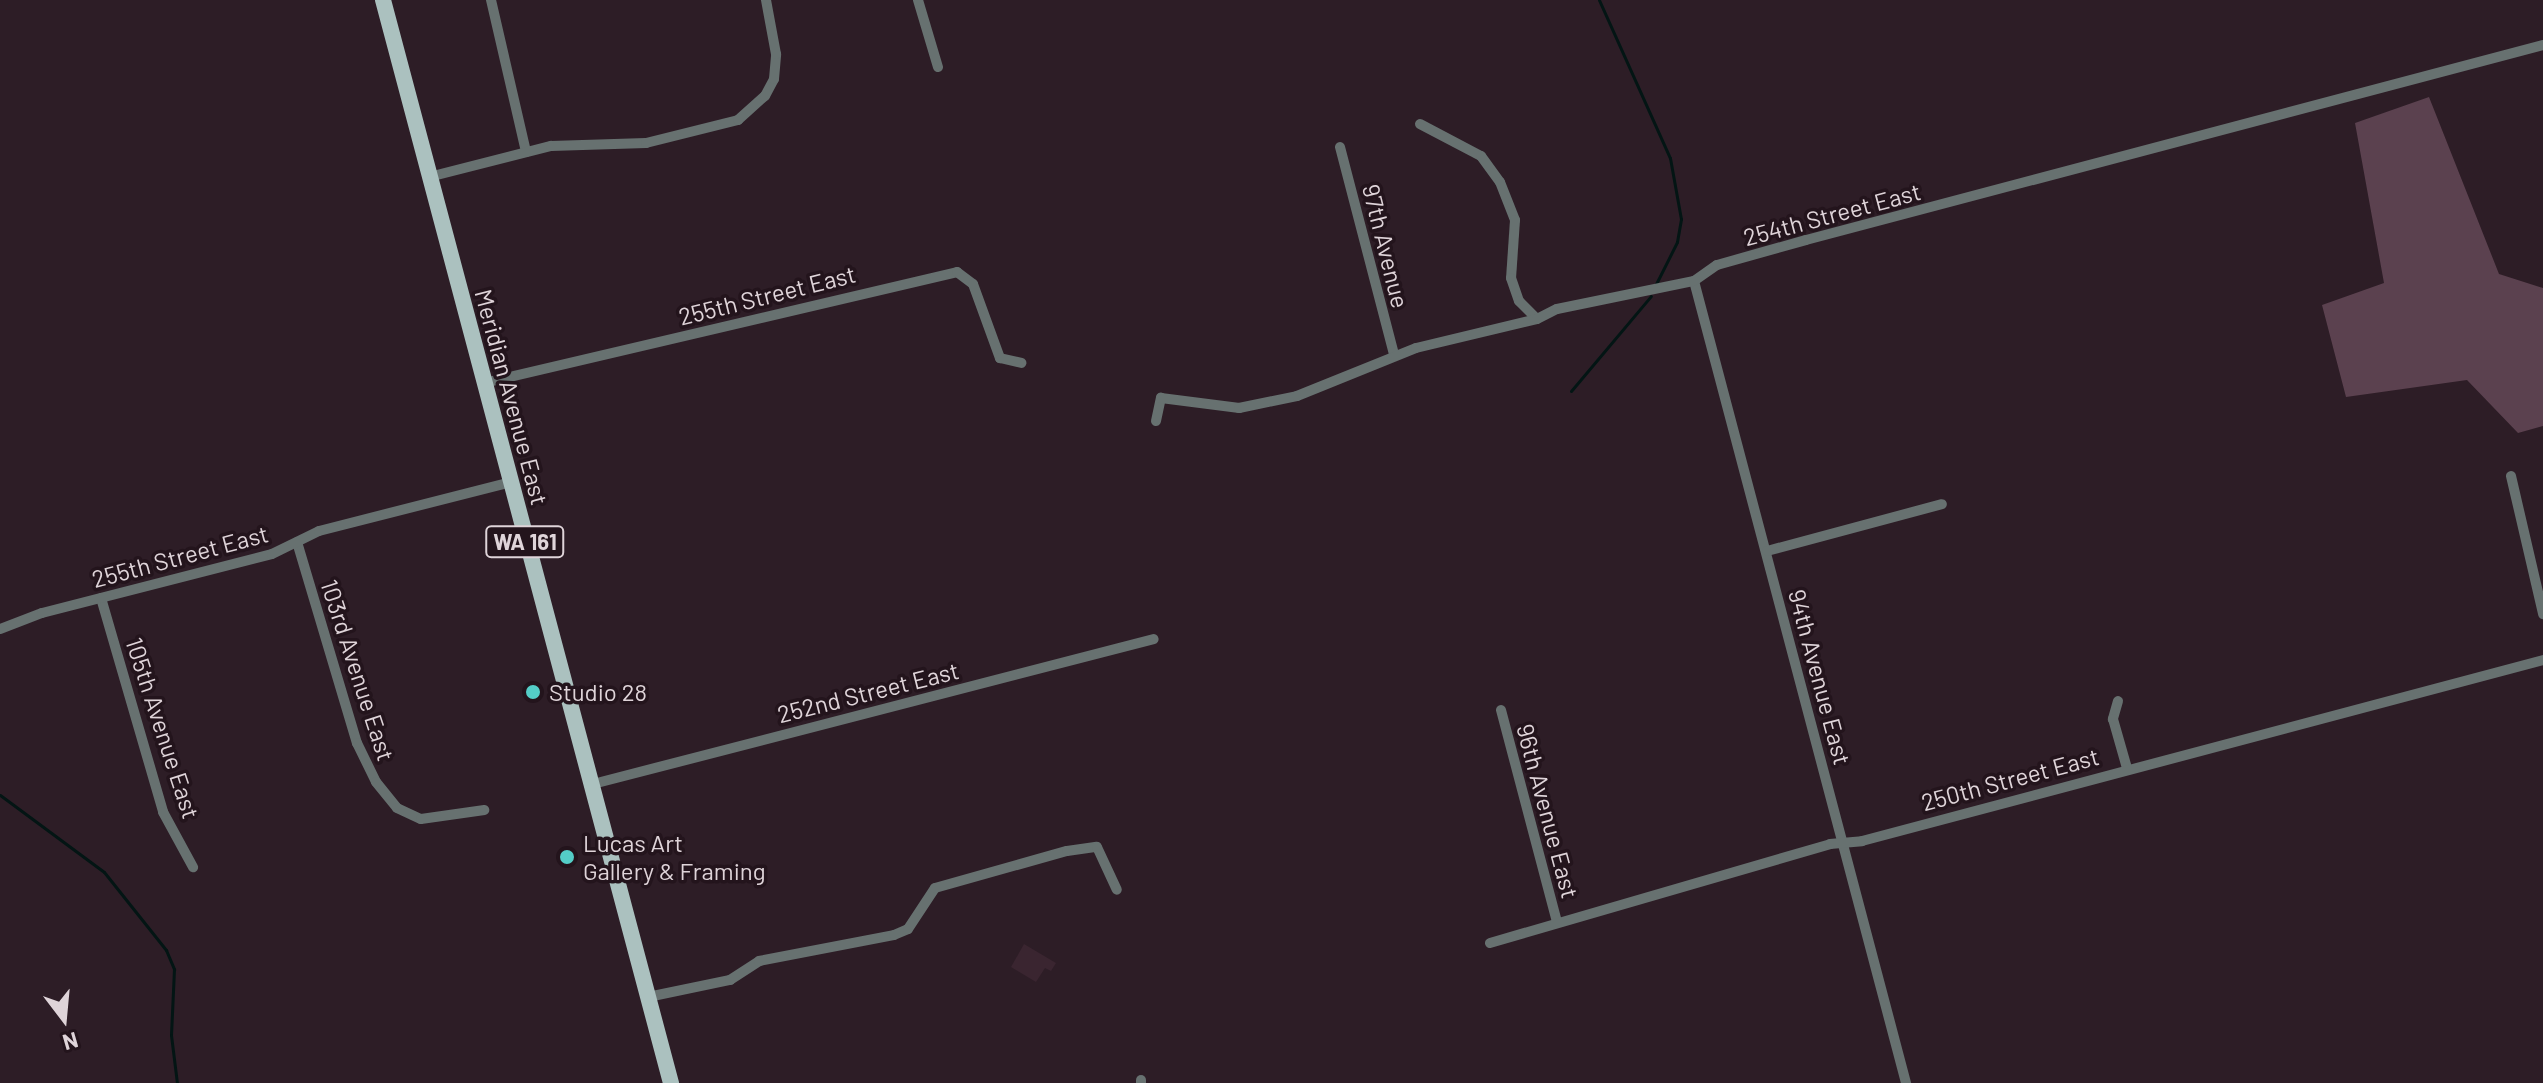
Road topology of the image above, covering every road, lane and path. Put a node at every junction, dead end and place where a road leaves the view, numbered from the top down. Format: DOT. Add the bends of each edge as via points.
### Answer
graph roads {
  1 [pos="383,0"];
  2 [pos="491,0"];
  3 [pos="766,0"];
  4 [pos="918,0"];
  5 [pos="2543,45"];
  6 [pos="938,67"];
  7 [pos="1420,124"];
  8 [pos="1340,147"];
  9 [pos="526,152"];
  10 [pos="429,177"];
  11 [pos="1694,281"];
  12 [pos="1537,319"];
  13 [pos="1394,355"];
  14 [pos="1021,363"];
  15 [pos="484,383"];
  16 [pos="1156,421"];
  17 [pos="2511,476"];
  18 [pos="508,483"];
  19 [pos="1942,504"];
  20 [pos="297,542"];
  21 [pos="1767,551"];
  22 [pos="101,598"];
  23 [pos="2543,614"];
  24 [pos="0,629"];
  25 [pos="1154,639"];
  26 [pos="2543,660"];
  27 [pos="2118,701"];
  28 [pos="1501,710"];
  29 [pos="2127,768"];
  30 [pos="593,784"];
  31 [pos="484,810"];
  32 [pos="1843,844"];
  33 [pos="193,867"];
  34 [pos="1117,890"];
  35 [pos="1557,922"];
  36 [pos="1490,943"];
  37 [pos="648,997"];
  38 [pos="671,1083"];
  39 [pos="1906,1083"];
  1 -- 10 [label="main road, Meridian Avenue East / WA 161"];
  2 -- 9 [label="street"];
  3 -- 9 [label="street" via="774,37 774,79 765,96 738,120 646,143"];
  4 -- 6 [label="street"];
  5 -- 11 [label="street, 254th Street East" via="1806,240 1717,265"];
  7 -- 12 [label="street" via="1481,156 1500,182 1516,227 1511,278 1519,301"];
  8 -- 13 [label="street, 97th Avenue"];
  9 -- 10 [label="street"];
  10 -- 15 [label="main road, Meridian Avenue East / WA 161"];
  11 -- 12 [label="street, 254th Street East" via="1557,309"];
  11 -- 21 [label="street, 94th Avenue East"];
  12 -- 13 [label="street, 254th Street East"];
  13 -- 16 [label="street, 254th Street East" via="1308,393 1249,407 1161,398"];
  14 -- 15 [label="street, 255th Street East" via="1004,361 996,352 966,275 936,274"];
  15 -- 18 [label="main road, Meridian Avenue East / WA 161"];
  17 -- 23 [label="street"];
  18 -- 20 [label="street, 255th Street East" via="319,531"];
  18 -- 30 [label="main road, Meridian Avenue East / WA 161"];
  19 -- 21 [label="street"];
  20 -- 22 [label="street, 255th Street East" via="272,554"];
  20 -- 31 [label="street, 103rd Avenue East" via="353,730 376,782 397,808 421,819"];
  21 -- 32 [label="street, 94th Avenue East"];
  22 -- 24 [label="street, 255th Street East"];
  22 -- 33 [label="street, 105th Avenue East" via="163,812"];
  25 -- 30 [label="street, 252nd Street East"];
  26 -- 29 [label="street, 250th Street East"];
  27 -- 29 [label="street" via="2113,719"];
  28 -- 35 [label="street, 96th Avenue East"];
  29 -- 32 [label="street, 250th Street East"];
  30 -- 37 [label="main road, Meridian Avenue East / WA 161"];
  32 -- 35 [label="street, 250th Street East" via="1589,918"];
  32 -- 39 [label="street, 94th Avenue East"];
  34 -- 37 [label="street" via="1097,847 1067,851 935,888 908,929 894,935 759,961 730,980"];
  35 -- 36 [label="street, 250th Street East"];
  37 -- 38 [label="main road, Meridian Avenue East / WA 161"];
}
